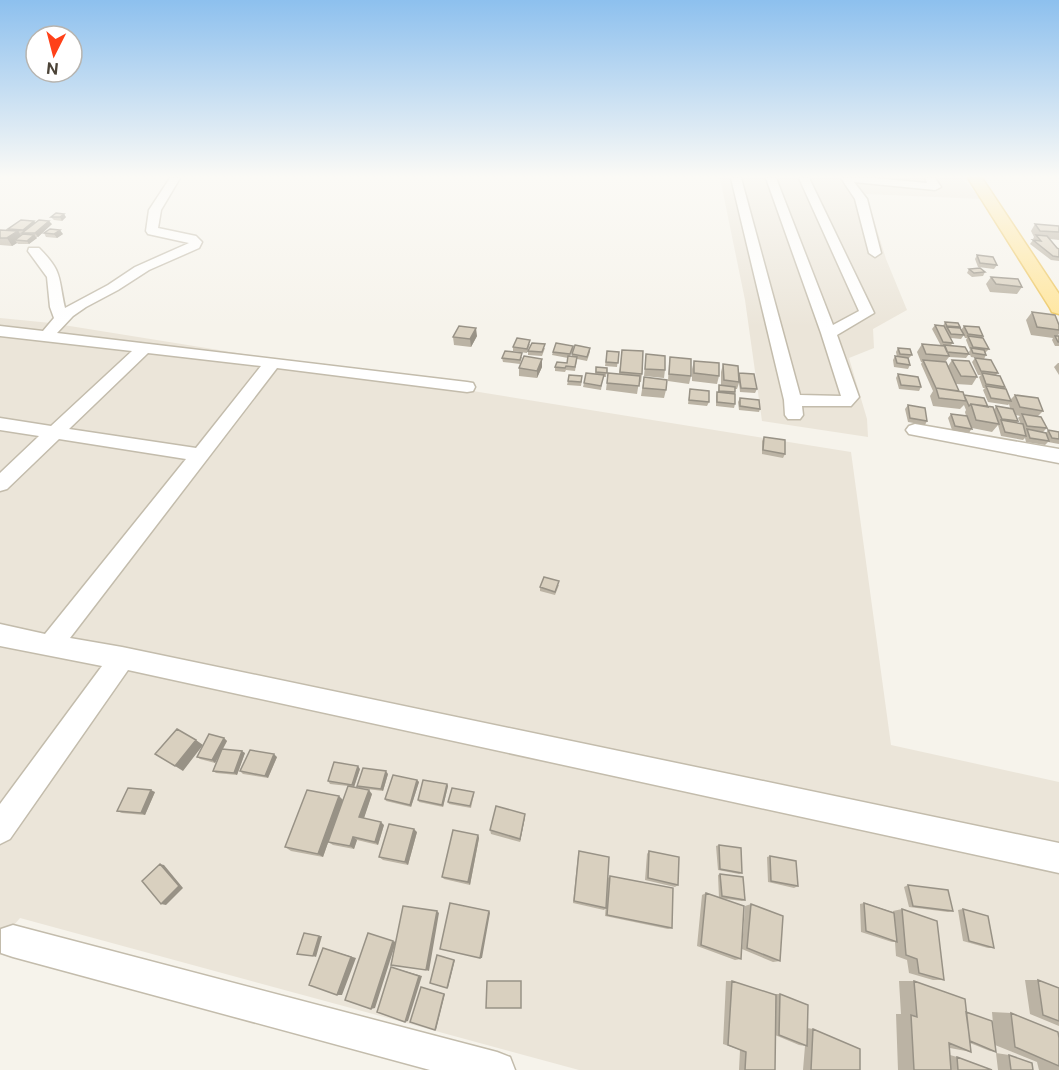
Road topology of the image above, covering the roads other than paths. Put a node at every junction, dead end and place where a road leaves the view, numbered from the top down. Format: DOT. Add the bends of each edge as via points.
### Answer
graph roads {
  1 [pos="152,228"];
  2 [pos="749,228"];
  3 [pos="790,228"];
  4 [pos="827,228"];
  5 [pos="869,228"];
  6 [pos="1007,228"];
  7 [pos="33,251"];
  8 [pos="875,253"];
  9 [pos="1059,308"];
  10 [pos="61,318"];
  11 [pos="0,331"];
  12 [pos="829,333"];
  13 [pos="47,336"];
  14 [pos="145,347"];
  15 [pos="270,362"];
  16 [pos="467,387"];
  17 [pos="0,424"];
  18 [pos="915,430"];
  19 [pos="55,432"];
  20 [pos="200,455"];
  21 [pos="1059,456"];
  22 [pos="0,484"];
  23 [pos="0,635"];
  24 [pos="50,646"];
  25 [pos="122,658"];
  26 [pos="0,829"];
  27 [pos="1059,858"];
  28 [pos="13,941"];
  29 [pos="497,1070"];
  1 -- 10 [label="street" via="192,239 195,245 145,267"];
  2 -- 12 [label="street" via="794,407 848,401 850,397"];
  3 -- 12 [label="street"];
  4 -- 12 [label="street" via="867,312"];
  5 -- 8 [label="street"];
  6 -- 9 [label="main road"];
  7 -- 10 [label="street" via="56,277 54,301"];
  10 -- 13 [label="street"];
  11 -- 13 [label="street"];
  13 -- 14 [label="street"];
  14 -- 15 [label="street"];
  14 -- 19 [label="street"];
  15 -- 16 [label="street"];
  15 -- 20 [label="street"];
  17 -- 19 [label="street"];
  18 -- 21 [label="street"];
  19 -- 20 [label="street"];
  19 -- 22 [label="street"];
  20 -- 24 [label="street"];
  23 -- 24 [label="street"];
  24 -- 25 [label="street"];
  25 -- 26 [label="street"];
  25 -- 27 [label="street"];
  28 -- 29 [label="street"];
}
